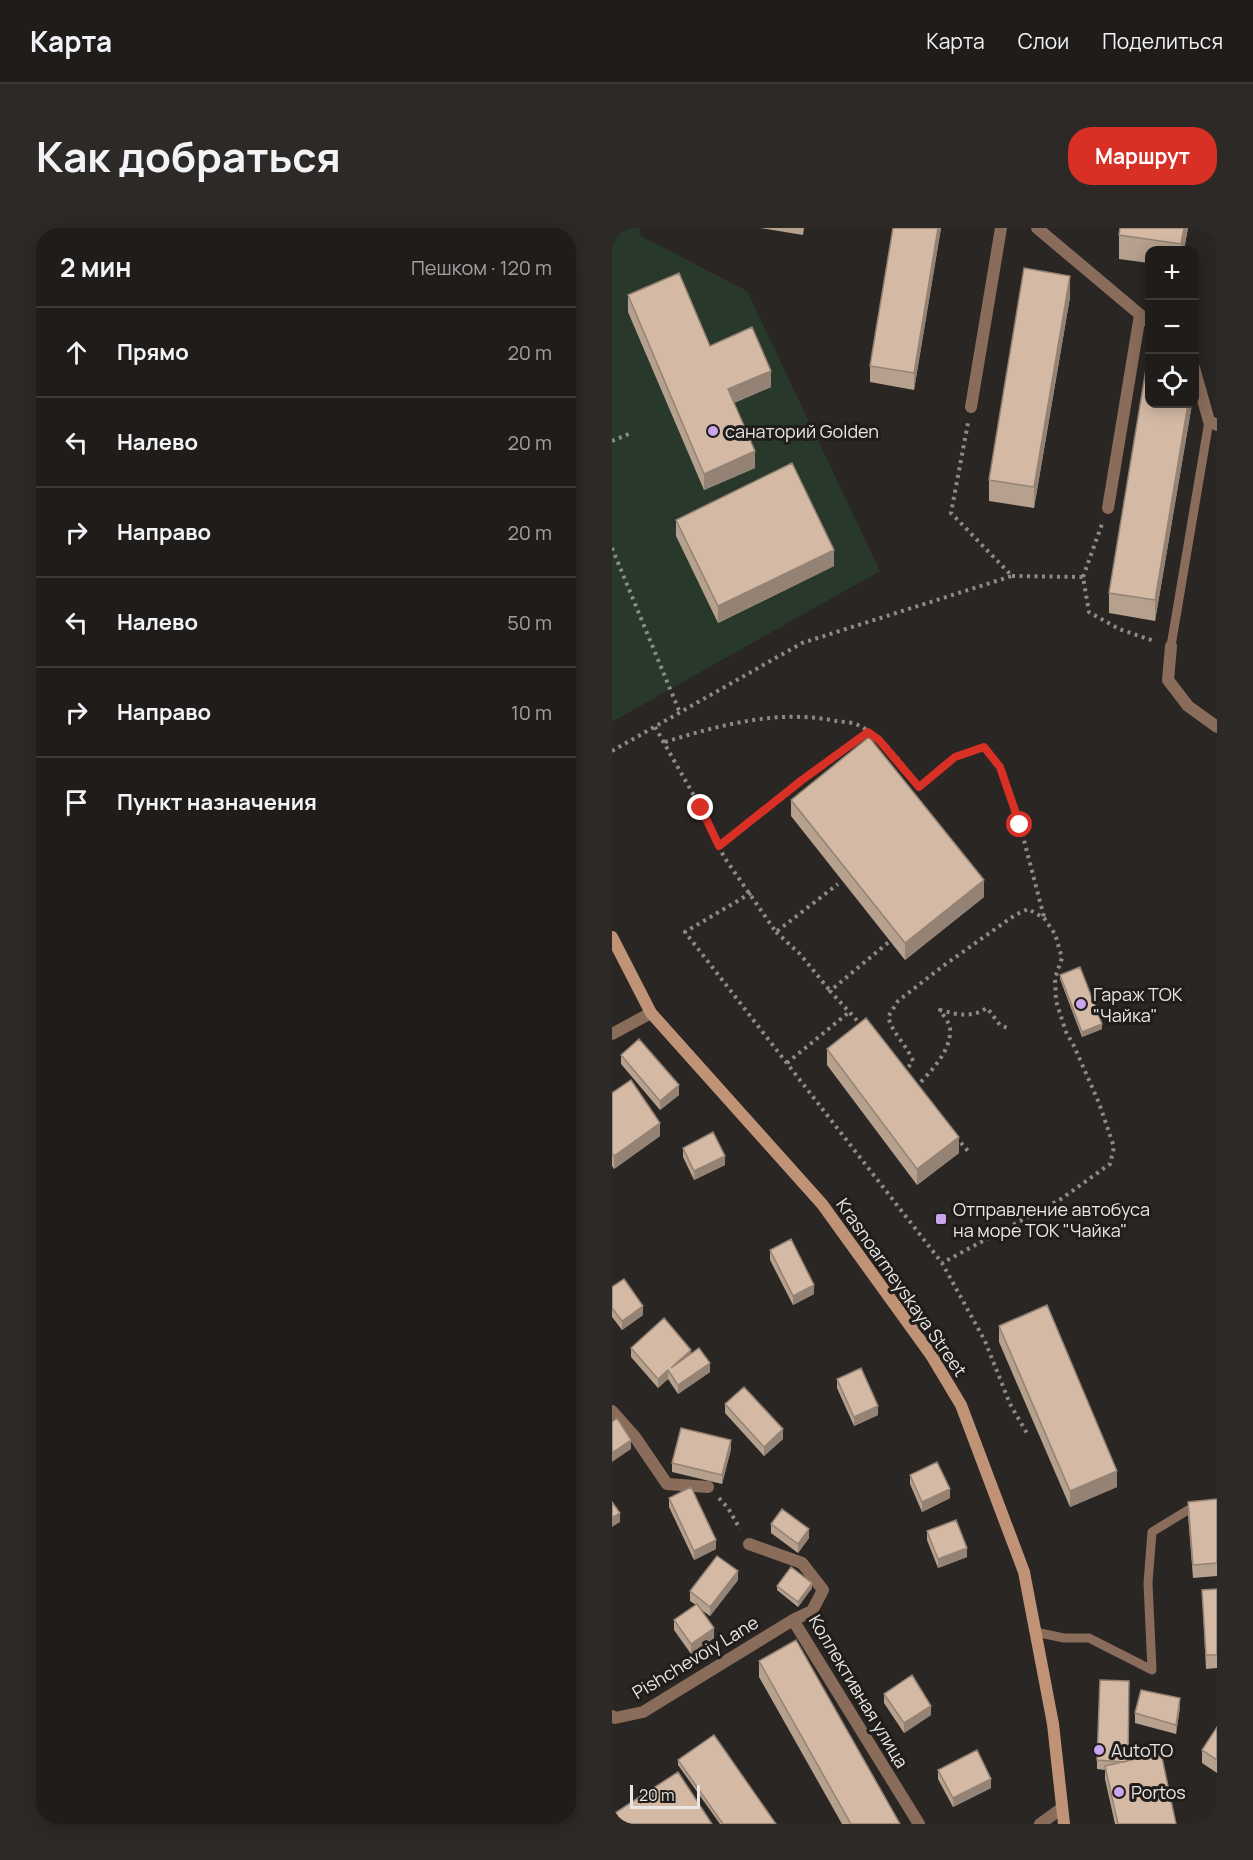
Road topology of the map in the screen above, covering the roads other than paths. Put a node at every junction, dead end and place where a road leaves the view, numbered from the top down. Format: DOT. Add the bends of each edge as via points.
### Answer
graph roads {
  1 [pos="1001,228"];
  2 [pos="1037,228"];
  3 [pos="1145,319"];
  4 [pos="1199,382"];
  5 [pos="971,407"];
  6 [pos="1213,423"];
  7 [pos="1108,508"];
  8 [pos="1171,646"];
  9 [pos="1217,727"];
  10 [pos="612,937"];
  11 [pos="651,1013"];
  12 [pos="612,1034"];
  13 [pos="612,1411"];
  14 [pos="708,1487"];
  15 [pos="1188,1510"];
  16 [pos="749,1544"];
  17 [pos="793,1620"];
  18 [pos="1035,1632"];
  19 [pos="612,1716"];
  20 [pos="1062,1808"];
  21 [pos="919,1824"];
  22 [pos="1040,1824"];
  23 [pos="1064,1824"];
  1 -- 5 [label="street"];
  2 -- 3 [label="street"];
  3 -- 7 [label="street"];
  4 -- 6 [label="street"];
  6 -- 8 [label="lane"];
  8 -- 9 [label="street" via="1168,680 1188,706"];
  10 -- 11 [label="main road, Krasnoarmeyskaya Street"];
  11 -- 12 [label="street"];
  11 -- 18 [label="main road, Krasnoarmeyskaya Street" via="822,1204 931,1355 961,1405 1024,1572"];
  13 -- 14 [label="street" via="667,1484"];
  15 -- 18 [label="lane" via="1152,1532 1148,1582 1152,1670 1089,1638"];
  16 -- 17 [label="street, Коллективная улица" via="802,1563 823,1590 812,1611"];
  17 -- 19 [label="street, Pishchevoiy Lane" via="643,1712"];
  17 -- 21 [label="street, Коллективная улица"];
  18 -- 20 [label="main road, Krasnoarmeyskaya Street" via="1053,1724"];
  20 -- 22 [label="street"];
  20 -- 23 [label="main road, Krasnoarmeyskaya Street"];
}
